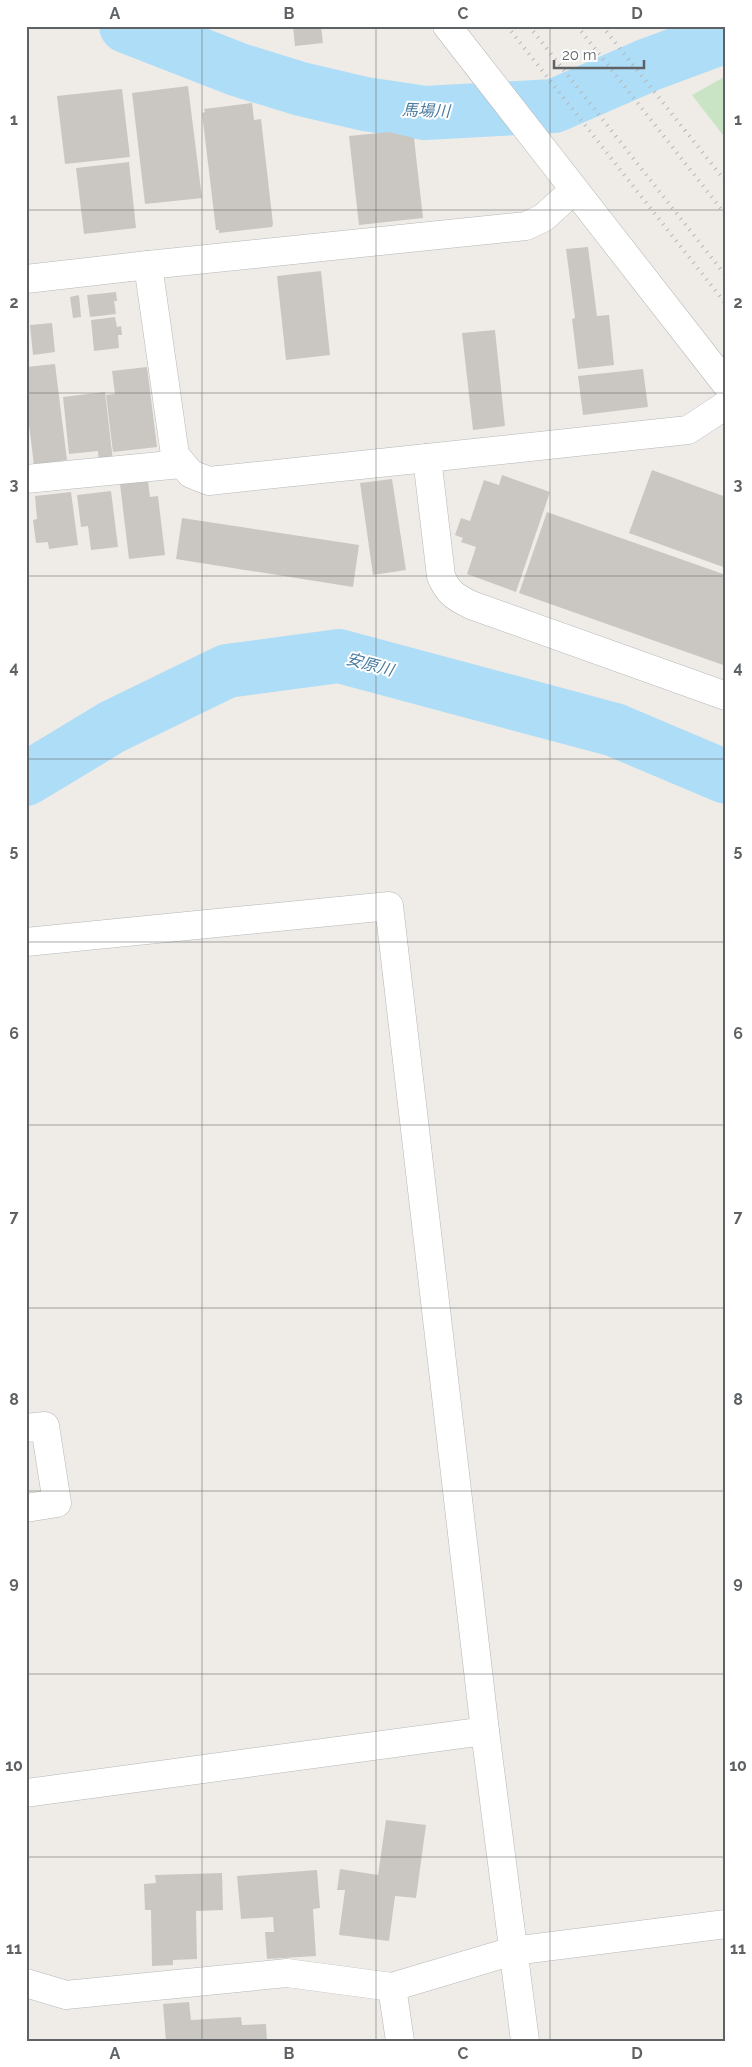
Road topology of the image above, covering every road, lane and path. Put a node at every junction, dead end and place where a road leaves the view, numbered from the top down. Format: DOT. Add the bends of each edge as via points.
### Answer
graph roads {
  1 [pos="447,26"];
  2 [pos="574,190"];
  3 [pos="148,265"];
  4 [pos="26,280"];
  5 [pos="726,384"];
  6 [pos="726,405"];
  7 [pos="427,458"];
  8 [pos="182,464"];
  9 [pos="26,479"];
  10 [pos="726,696"];
  11 [pos="26,942"];
  12 [pos="26,1428"];
  13 [pos="26,1508"];
  14 [pos="485,1731"];
  15 [pos="26,1793"];
  16 [pos="726,1924"];
  17 [pos="513,1951"];
  18 [pos="26,1983"];
  19 [pos="392,1988"];
  20 [pos="400,2041"];
  21 [pos="525,2041"];
  1 -- 2 [label="street"];
  2 -- 3 [label="street" via="544,218 526,226"];
  2 -- 5 [label="street"];
  3 -- 4 [label="street"];
  3 -- 8 [label="street" via="175,455"];
  6 -- 7 [label="street" via="688,430"];
  7 -- 8 [label="street" via="209,481 191,474"];
  7 -- 10 [label="street" via="441,576 446,588 458,598"];
  8 -- 9 [label="street"];
  11 -- 14 [label="street" via="390,906"];
  12 -- 13 [label="street" via="45,1426 57,1503"];
  14 -- 15 [label="street"];
  14 -- 17 [label="street"];
  16 -- 17 [label="street"];
  17 -- 19 [label="street"];
  17 -- 21 [label="street"];
  18 -- 19 [label="street" via="66,1995 286,1973"];
  19 -- 20 [label="street"];
}
